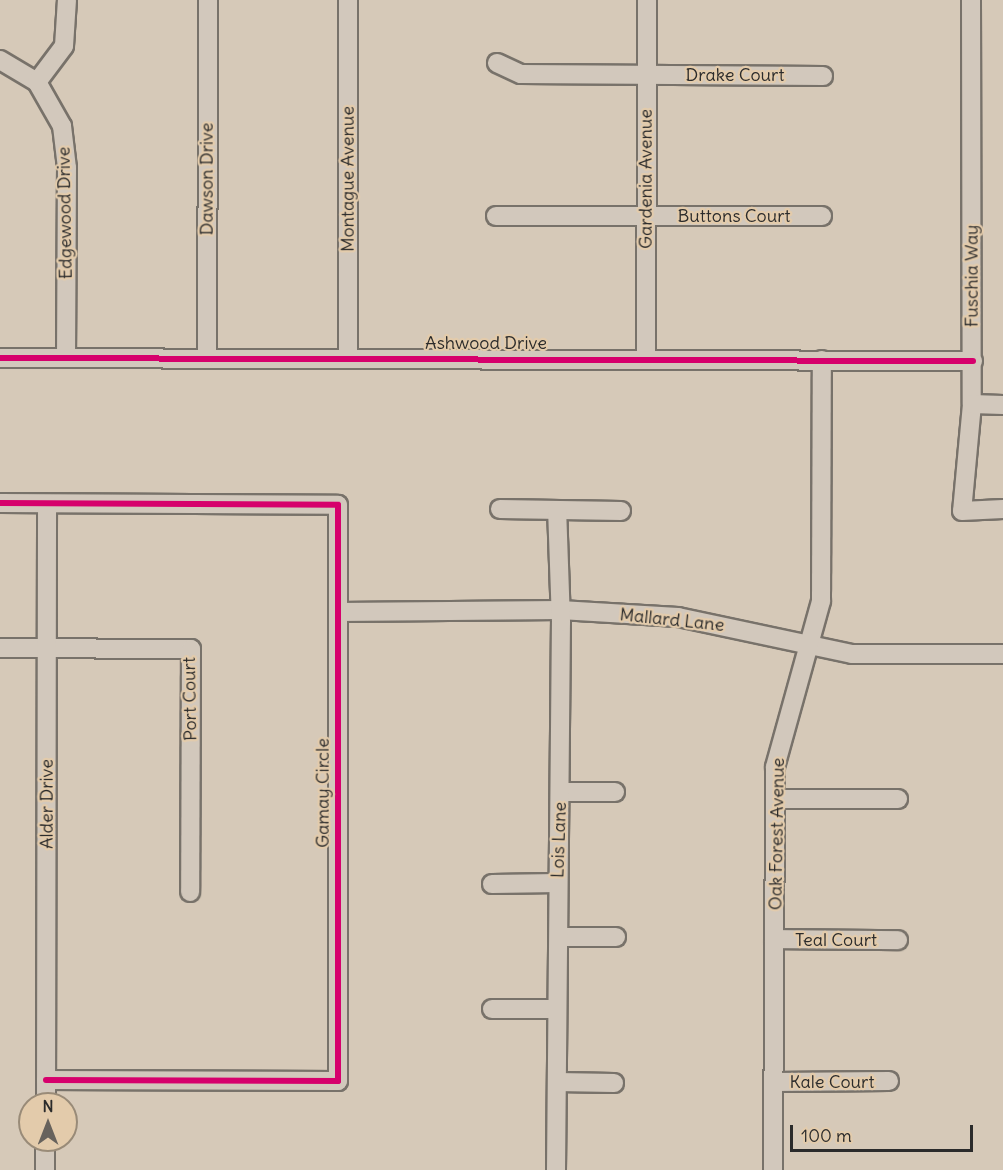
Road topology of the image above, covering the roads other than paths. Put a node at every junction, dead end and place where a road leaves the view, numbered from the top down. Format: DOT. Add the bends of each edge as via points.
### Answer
graph roads {
  1 [pos="67,0"];
  2 [pos="208,0"];
  3 [pos="348,0"];
  4 [pos="647,0"];
  5 [pos="971,0"];
  6 [pos="0,60"];
  7 [pos="497,63"];
  8 [pos="646,75"];
  9 [pos="823,75"];
  10 [pos="37,82"];
  11 [pos="496,216"];
  12 [pos="645,216"];
  13 [pos="822,216"];
  14 [pos="0,358"];
  15 [pos="66,358"];
  16 [pos="207,358"];
  17 [pos="348,358"];
  18 [pos="646,358"];
  19 [pos="822,360"];
  20 [pos="973,361"];
  21 [pos="972,404"];
  22 [pos="1003,405"];
  23 [pos="0,503"];
  24 [pos="46,504"];
  25 [pos="1003,509"];
  26 [pos="500,510"];
  27 [pos="556,510"];
  28 [pos="621,510"];
  29 [pos="560,610"];
  30 [pos="339,612"];
  31 [pos="810,646"];
  32 [pos="0,648"];
  33 [pos="47,648"];
  34 [pos="1003,654"];
  35 [pos="561,792"];
  36 [pos="615,792"];
  37 [pos="775,799"];
  38 [pos="898,800"];
  39 [pos="558,883"];
  40 [pos="492,884"];
  41 [pos="190,892"];
  42 [pos="559,937"];
  43 [pos="616,937"];
  44 [pos="774,939"];
  45 [pos="898,940"];
  46 [pos="492,1008"];
  47 [pos="558,1008"];
  48 [pos="46,1080"];
  49 [pos="889,1081"];
  50 [pos="557,1082"];
  51 [pos="774,1082"];
  52 [pos="614,1083"];
  53 [pos="46,1092"];
  54 [pos="45,1152"];
  55 [pos="45,1170"];
  56 [pos="556,1170"];
  57 [pos="773,1170"];
  1 -- 10 [label="street" via="64,46"];
  2 -- 16 [label="street, Dawson Drive"];
  3 -- 17 [label="street, Montague Avenue"];
  4 -- 8 [label="street, Gardenia Avenue"];
  5 -- 20 [label="street, Fuschia Way"];
  6 -- 10 [label="street, Edgewood Drive"];
  7 -- 8 [label="street, Drake Court" via="521,74"];
  8 -- 9 [label="street, Drake Court"];
  8 -- 12 [label="street, Gardenia Avenue"];
  10 -- 15 [label="street, Edgewood Drive" via="53,104 63,136"];
  11 -- 12 [label="street, Buttons Court"];
  12 -- 13 [label="street, Buttons Court"];
  12 -- 18 [label="street, Gardenia Avenue"];
  14 -- 15 [label="street, Ashwood Drive"];
  15 -- 16 [label="street, Ashwood Drive"];
  16 -- 17 [label="street, Ashwood Drive"];
  17 -- 18 [label="street, Ashwood Drive"];
  18 -- 19 [label="street, Ashwood Drive"];
  19 -- 20 [label="street, Ashwood Drive"];
  19 -- 31 [label="street, Oak Forest Avenue" via="822,587"];
  20 -- 21 [label="street, Fuschia Way"];
  21 -- 22 [label="street"];
  21 -- 25 [label="street, Fuschia Way" via="962,511"];
  23 -- 24 [label="street"];
  24 -- 30 [label="street, Gamay Circle" via="338,505"];
  24 -- 33 [label="street, Alder Drive"];
  26 -- 27 [label="street"];
  27 -- 28 [label="street"];
  27 -- 29 [label="street, Lois Lane"];
  29 -- 30 [label="street, Mallard Lane"];
  29 -- 31 [label="street, Mallard Lane" via="703,619"];
  29 -- 35 [label="street, Lois Lane"];
  30 -- 48 [label="street, Gamay Circle" via="338,1080"];
  31 -- 34 [label="street, Mallard Lane" via="852,654"];
  31 -- 37 [label="street, Oak Forest Avenue" via="779,746"];
  32 -- 33 [label="street"];
  33 -- 41 [label="street, Port Court" via="191,649"];
  33 -- 48 [label="street, Alder Drive"];
  35 -- 36 [label="street"];
  35 -- 39 [label="street, Lois Lane"];
  37 -- 38 [label="street"];
  37 -- 44 [label="street, Oak Forest Avenue"];
  39 -- 40 [label="street"];
  39 -- 42 [label="street, Lois Lane"];
  42 -- 43 [label="street"];
  42 -- 47 [label="street, Lois Lane"];
  44 -- 45 [label="street, Teal Court"];
  44 -- 51 [label="street, Oak Forest Avenue"];
  46 -- 47 [label="street"];
  47 -- 50 [label="street, Lois Lane"];
  48 -- 53 [label="street, Alder Drive"];
  49 -- 51 [label="street, Kale Court"];
  50 -- 52 [label="street"];
  50 -- 56 [label="street, Lois Lane"];
  51 -- 57 [label="street, Oak Forest Avenue"];
  54 -- 55 [label="street"];
}
